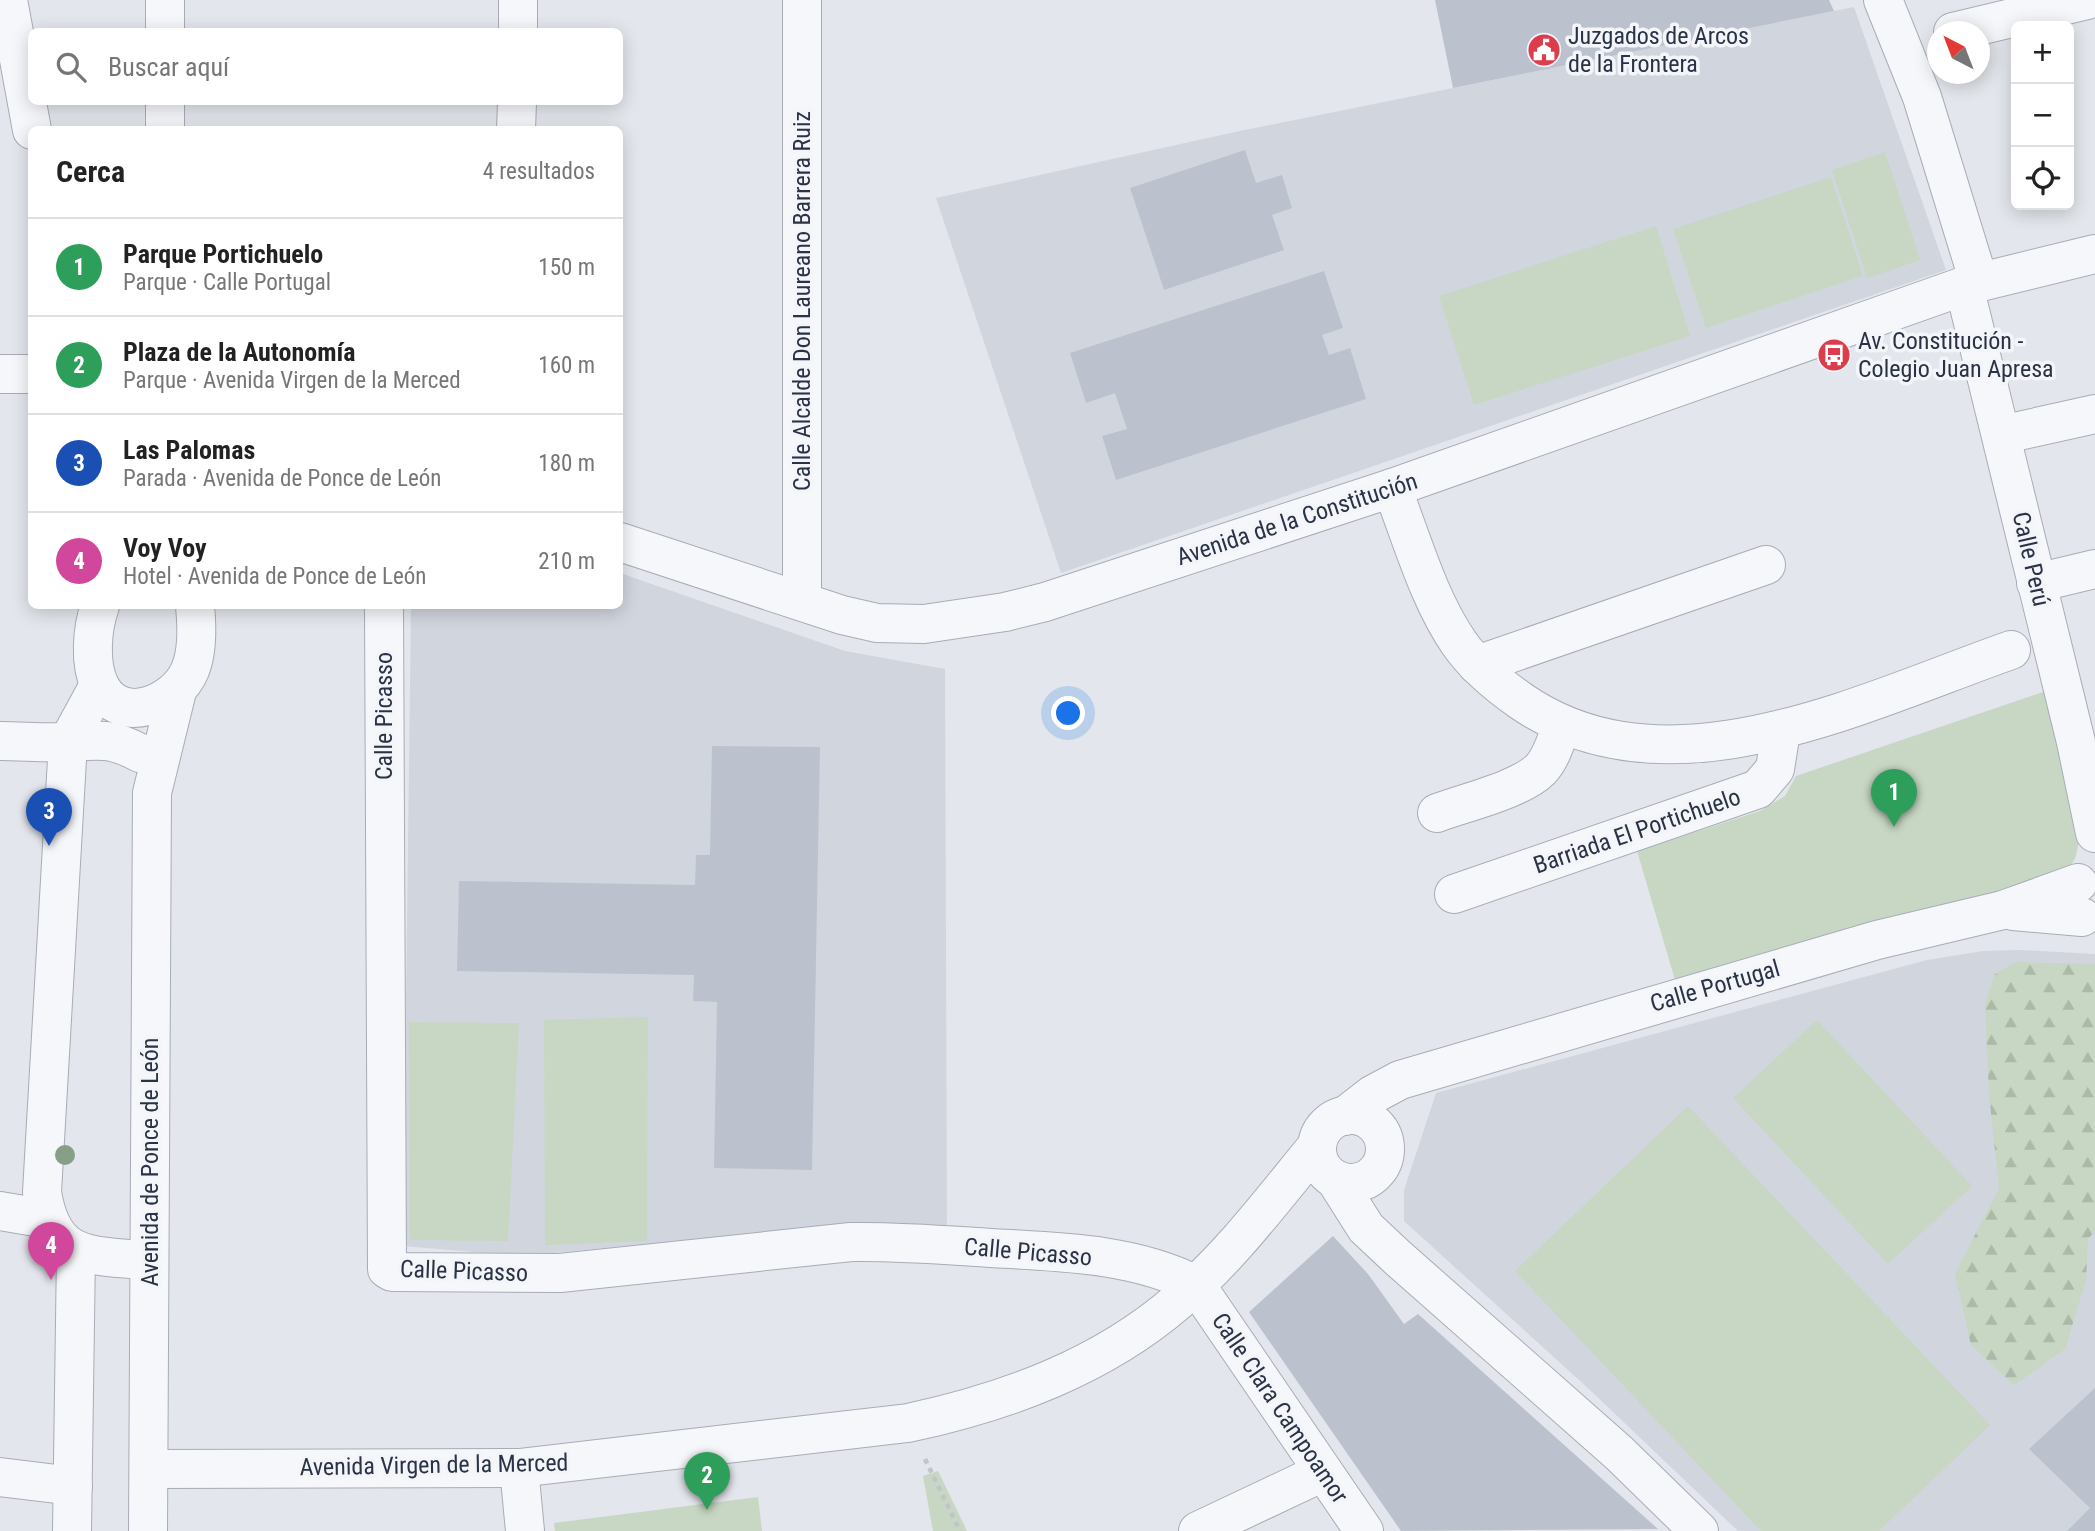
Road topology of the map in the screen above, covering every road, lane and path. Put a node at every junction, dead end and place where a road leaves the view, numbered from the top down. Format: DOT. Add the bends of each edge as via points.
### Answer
graph roads {
  1 [pos="8,0"];
  2 [pos="165,0"];
  3 [pos="518,0"];
  4 [pos="802,0"];
  5 [pos="1883,0"];
  6 [pos="2087,0"];
  7 [pos="1990,23"];
  8 [pos="165,28"];
  9 [pos="518,28"];
  10 [pos="1920,39"];
  11 [pos="165,105"];
  12 [pos="517,105"];
  13 [pos="31,126"];
  14 [pos="165,126"];
  15 [pos="516,126"];
  16 [pos="2095,254"];
  17 [pos="1971,284"];
  18 [pos="0,374"];
  19 [pos="28,374"];
  20 [pos="2095,414"];
  21 [pos="2001,435"];
  22 [pos="1392,488"];
  23 [pos="623,543"];
  24 [pos="1766,565"];
  25 [pos="2095,569"];
  26 [pos="2036,583"];
  27 [pos="802,601"];
  28 [pos="97,609"];
  29 [pos="195,609"];
  30 [pos="384,609"];
  31 [pos="2011,650"];
  32 [pos="1478,665"];
  33 [pos="177,691"];
  34 [pos="114,699"];
  35 [pos="1562,725"];
  36 [pos="1781,731"];
  37 [pos="2085,740"];
  38 [pos="0,741"];
  39 [pos="68,742"];
  40 [pos="140,754"];
  41 [pos="152,793"];
  42 [pos="1437,813"];
  43 [pos="2095,833"];
  44 [pos="2089,885"];
  45 [pos="1454,894"];
  46 [pos="1430,1073"];
  47 [pos="1345,1116"];
  48 [pos="1382,1135"];
  49 [pos="1325,1165"];
  50 [pos="1373,1175"];
  51 [pos="0,1211"];
  52 [pos="47,1219"];
  53 [pos="1387,1247"];
  54 [pos="76,1252"];
  55 [pos="149,1261"];
  56 [pos="1196,1285"];
  57 [pos="908,1423"];
  58 [pos="519,1468"];
  59 [pos="149,1469"];
  60 [pos="1323,1472"];
  61 [pos="0,1477"];
  62 [pos="73,1486"];
  63 [pos="72,1531"];
  64 [pos="148,1531"];
  65 [pos="525,1531"];
  66 [pos="960,1531"];
  67 [pos="1198,1531"];
  68 [pos="1364,1531"];
  69 [pos="1699,1531"];
  1 -- 13 [label="street"];
  2 -- 8 [label="street"];
  3 -- 9 [label="street"];
  4 -- 27 [label="street, Calle Alcalde Don Laureano Barrera Ruiz"];
  5 -- 10 [label="street, Calle Perú"];
  6 -- 7 [label="street"];
  10 -- 17 [label="street, Calle Perú" via="1922,97"];
  11 -- 14 [label="street"];
  12 -- 15 [label="street"];
  16 -- 17 [label="street, Avenida de la Constitución"];
  17 -- 21 [label="street, Calle Perú"];
  17 -- 22 [label="street, Avenida de la Constitución"];
  18 -- 19 [label="street"];
  20 -- 21 [label="street"];
  21 -- 26 [label="street, Calle Perú"];
  22 -- 27 [label="street, Avenida de la Constitución" via="1005,612 899,625 842,615"];
  22 -- 32 [label="street" via="1442,614"];
  23 -- 27 [label="street, Avenida de la Constitución"];
  24 -- 32 [label="street"];
  25 -- 26 [label="street"];
  26 -- 37 [label="street, Calle Perú"];
  28 -- 34 [label="street, Avenida de Ponce de León" via="94,642"];
  29 -- 33 [label="street, Avenida de Ponce de León" via="190,670"];
  30 -- 56 [label="street, Calle Picasso" via="387,1269 560,1273 886,1241 1125,1261 1169,1270"];
  31 -- 36 [label="street"];
  32 -- 35 [label="street" via="1509,692"];
  33 -- 34 [label="street" via="159,704"];
  33 -- 41 [label="street, Avenida de Ponce de León"];
  34 -- 39 [label="street"];
  34 -- 40 [label="street, Avenida de Ponce de León"];
  35 -- 36 [label="street" via="1606,740 1644,746 1690,745"];
  35 -- 42 [label="street" via="1552,753 1528,779"];
  36 -- 45 [label="street, Barriada El Portichuelo" via="1775,769 1758,789"];
  37 -- 43 [label="street, Calle Perú"];
  38 -- 39 [label="street"];
  39 -- 40 [label="street" via="97,738"];
  39 -- 52 [label="street" via="42,1173"];
  40 -- 41 [label="street, Avenida de Ponce de León"];
  41 -- 55 [label="street, Avenida de Ponce de León"];
  44 -- 46 [label="street, Calle Portugal" via="1813,958"];
  46 -- 47 [label="street, Calle Portugal" via="1384,1088"];
  46 -- 48 [label="street, Calle Portugal" via="1395,1108"];
  47 -- 48 [label="street" via="1368,1120"];
  47 -- 49 [label="street" via="1327,1125"];
  48 -- 50 [label="street" via="1384,1157"];
  49 -- 50 [label="street" via="1352,1184"];
  49 -- 53 [label="street" via="1351,1209"];
  49 -- 56 [label="street, Avenida Virgen de la Merced" via="1273,1200"];
  50 -- 53 [label="street" via="1377,1214"];
  51 -- 52 [label="street"];
  52 -- 54 [label="street"];
  53 -- 69 [label="street"];
  54 -- 55 [label="street"];
  54 -- 62 [label="street"];
  55 -- 59 [label="street, Avenida de Ponce de León"];
  56 -- 57 [label="street, Avenida Virgen de la Merced" via="1122,1342 1048,1381 947,1415"];
  56 -- 60 [label="street, Calle Clara Campoamor"];
  57 -- 58 [label="street, Avenida Virgen de la Merced"];
  57 -- 66 [label="path"];
  58 -- 59 [label="street, Avenida Virgen de la Merced"];
  58 -- 65 [label="street"];
  59 -- 64 [label="street, Avenida de Ponce de León"];
  60 -- 67 [label="street"];
  60 -- 68 [label="street, Calle Clara Campoamor"];
  61 -- 62 [label="street"];
  62 -- 63 [label="street"];
}
